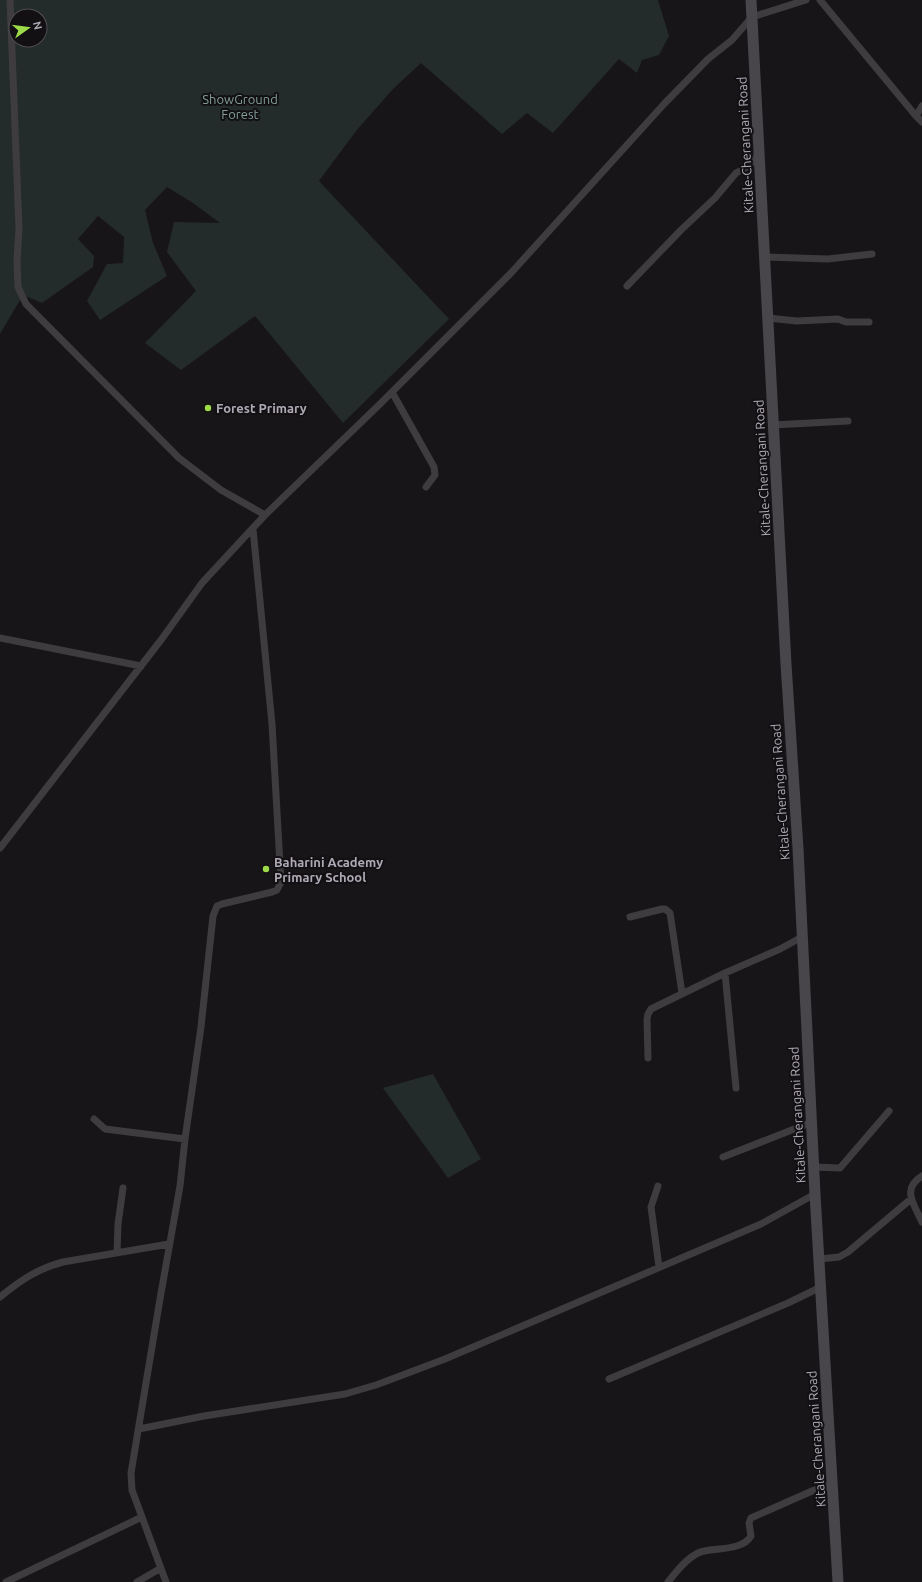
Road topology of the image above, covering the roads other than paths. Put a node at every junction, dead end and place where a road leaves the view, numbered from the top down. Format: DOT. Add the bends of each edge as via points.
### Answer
graph roads {
  1 [pos="10,0"];
  2 [pos="751,0"];
  3 [pos="806,0"];
  4 [pos="820,0"];
  5 [pos="752,17"];
  6 [pos="922,106"];
  7 [pos="916,116"];
  8 [pos="922,122"];
  9 [pos="760,154"];
  10 [pos="872,254"];
  11 [pos="766,257"];
  12 [pos="627,286"];
  13 [pos="768,318"];
  14 [pos="869,322"];
  15 [pos="392,392"];
  16 [pos="848,421"];
  17 [pos="774,426"];
  18 [pos="426,487"];
  19 [pos="266,515"];
  20 [pos="253,529"];
  21 [pos="0,638"];
  22 [pos="141,666"];
  23 [pos="0,848"];
  24 [pos="630,917"];
  25 [pos="802,938"];
  26 [pos="725,972"];
  27 [pos="682,992"];
  28 [pos="648,1058"];
  29 [pos="736,1088"];
  30 [pos="889,1112"];
  31 [pos="94,1118"];
  32 [pos="812,1122"];
  33 [pos="185,1139"];
  34 [pos="723,1157"];
  35 [pos="814,1167"];
  36 [pos="922,1176"];
  37 [pos="658,1186"];
  38 [pos="123,1188"];
  39 [pos="815,1194"];
  40 [pos="911,1199"];
  41 [pos="922,1222"];
  42 [pos="169,1244"];
  43 [pos="117,1253"];
  44 [pos="820,1259"];
  45 [pos="658,1267"];
  46 [pos="820,1287"];
  47 [pos="0,1297"];
  48 [pos="610,1379"];
  49 [pos="139,1429"];
  50 [pos="833,1483"];
  51 [pos="142,1517"];
  52 [pos="161,1568"];
  53 [pos="6,1582"];
  54 [pos="137,1582"];
  55 [pos="166,1582"];
  56 [pos="668,1582"];
  57 [pos="838,1582"];
  1 -- 19 [label="street" via="19,228 18,287 26,304 179,458 221,490"];
  2 -- 5 [label="main road, Kitale-Cherangani Road"];
  3 -- 5 [label="street"];
  4 -- 7 [label="street"];
  5 -- 9 [label="main road, Kitale-Cherangani Road"];
  5 -- 15 [label="street" via="732,40 708,59 664,104 511,273"];
  6 -- 7 [label="street"];
  7 -- 8 [label="street"];
  9 -- 11 [label="main road, Kitale-Cherangani Road"];
  9 -- 12 [label="street" via="749,166 736,173 715,198"];
  10 -- 11 [label="street" via="828,259"];
  11 -- 13 [label="main road, Kitale-Cherangani Road"];
  13 -- 14 [label="street"];
  13 -- 17 [label="main road, Kitale-Cherangani Road"];
  15 -- 18 [label="street" via="434,468 435,475"];
  15 -- 19 [label="street"];
  16 -- 17 [label="street"];
  17 -- 25 [label="main road, Kitale-Cherangani Road"];
  19 -- 20 [label="street"];
  20 -- 22 [label="street" via="202,583"];
  20 -- 33 [label="street" via="272,724 281,882 277,890 222,904 214,910 202,1027"];
  21 -- 22 [label="street"];
  22 -- 23 [label="street"];
  24 -- 27 [label="street" via="662,909 670,913"];
  25 -- 26 [label="street"];
  25 -- 32 [label="main road, Kitale-Cherangani Road"];
  26 -- 27 [label="street"];
  26 -- 29 [label="street"];
  27 -- 28 [label="street" via="649,1010"];
  30 -- 35 [label="street" via="840,1168"];
  31 -- 33 [label="street" via="105,1129"];
  32 -- 34 [label="street"];
  32 -- 35 [label="main road, Kitale-Cherangani Road"];
  33 -- 42 [label="street" via="180,1186"];
  35 -- 39 [label="main road, Kitale-Cherangani Road"];
  36 -- 40 [label="street" via="912,1185"];
  37 -- 45 [label="street" via="651,1207"];
  38 -- 43 [label="street"];
  39 -- 44 [label="main road, Kitale-Cherangani Road"];
  39 -- 45 [label="street" via="761,1224"];
  40 -- 41 [label="street"];
  40 -- 44 [label="street" via="848,1252 839,1257"];
  42 -- 43 [label="street"];
  42 -- 49 [label="street"];
  43 -- 47 [label="street" via="47,1266 26,1276"];
  44 -- 46 [label="main road, Kitale-Cherangani Road"];
  45 -- 49 [label="street" via="445,1359 376,1385 339,1395"];
  46 -- 48 [label="street" via="788,1304"];
  46 -- 50 [label="main road, Kitale-Cherangani Road"];
  49 -- 51 [label="street" via="131,1481"];
  50 -- 56 [label="street" via="751,1518 751,1536 747,1541 724,1550 698,1553"];
  50 -- 57 [label="main road, Kitale-Cherangani Road"];
  51 -- 52 [label="street"];
  51 -- 53 [label="street"];
  52 -- 54 [label="street"];
  52 -- 55 [label="street"];
}
